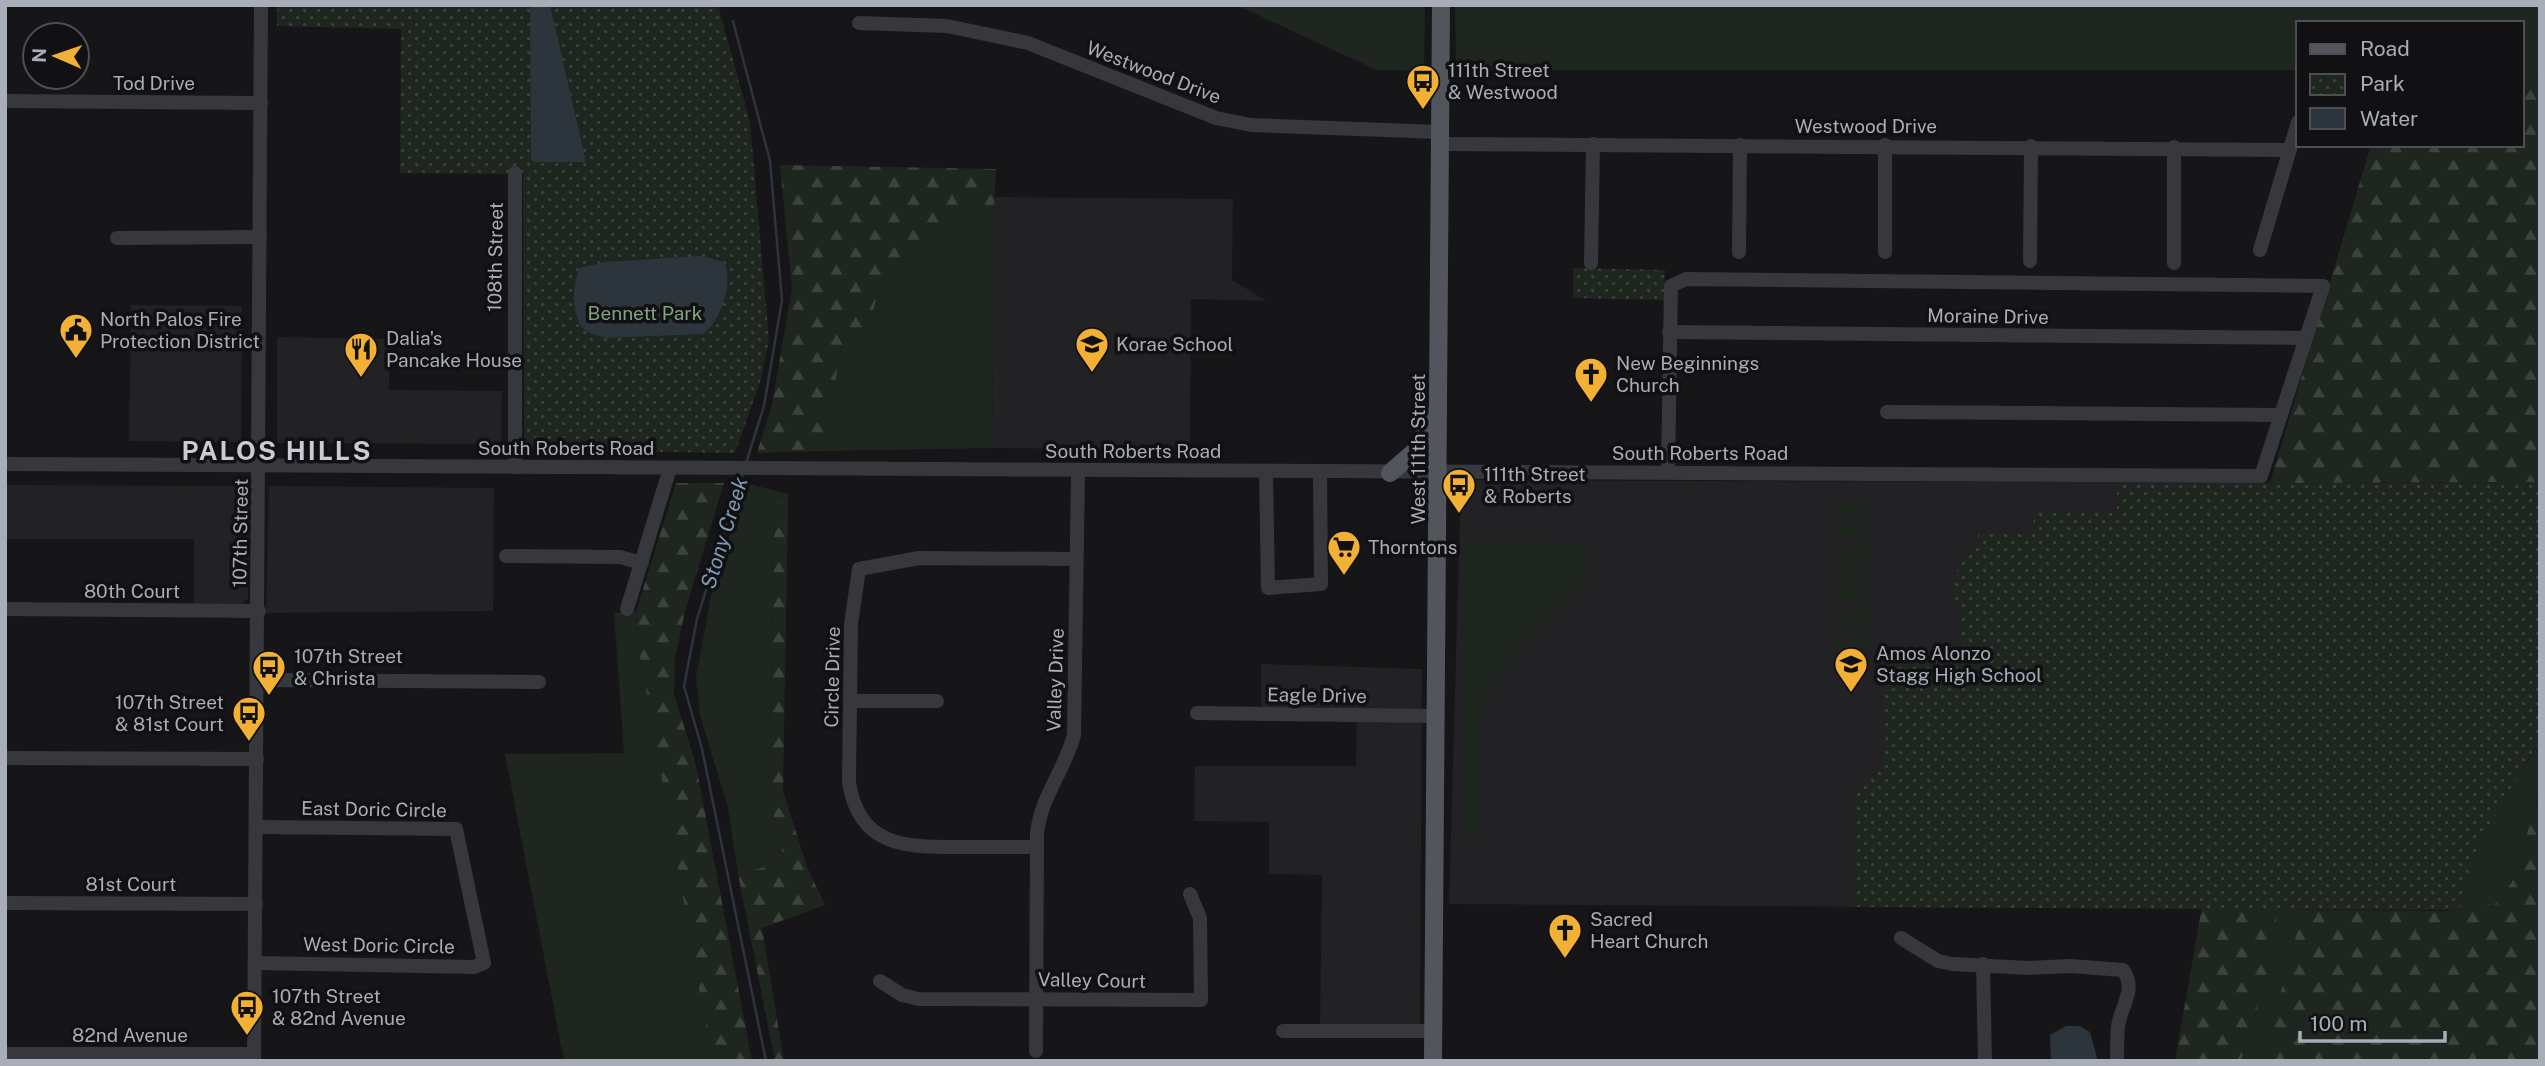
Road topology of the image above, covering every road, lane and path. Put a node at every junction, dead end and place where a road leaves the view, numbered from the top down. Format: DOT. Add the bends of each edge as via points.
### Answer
graph roads {
  1 [pos="261,5"];
  2 [pos="1441,5"];
  3 [pos="859,23"];
  4 [pos="5,101"];
  5 [pos="261,103"];
  6 [pos="2296,130"];
  7 [pos="1440,138"];
  8 [pos="1593,144"];
  9 [pos="1740,145"];
  10 [pos="1885,145"];
  11 [pos="2031,146"];
  12 [pos="2175,148"];
  13 [pos="2291,150"];
  14 [pos="515,173"];
  15 [pos="260,237"];
  16 [pos="117,238"];
  17 [pos="2260,250"];
  18 [pos="1739,252"];
  19 [pos="1885,252"];
  20 [pos="2030,261"];
  21 [pos="1591,263"];
  22 [pos="2175,263"];
  23 [pos="1669,332"];
  24 [pos="2306,338"];
  25 [pos="1439,405"];
  26 [pos="1887,411"];
  27 [pos="2281,415"];
  28 [pos="5,464"];
  29 [pos="260,466"];
  30 [pos="515,467"];
  31 [pos="670,467"];
  32 [pos="1078,470"];
  33 [pos="1266,471"];
  34 [pos="1320,472"];
  35 [pos="1390,472"];
  36 [pos="1668,472"];
  37 [pos="1439,473"];
  38 [pos="506,556"];
  39 [pos="1076,559"];
  40 [pos="642,563"];
  41 [pos="5,609"];
  42 [pos="627,609"];
  43 [pos="259,611"];
  44 [pos="258,680"];
  45 [pos="539,682"];
  46 [pos="850,701"];
  47 [pos="937,701"];
  48 [pos="1198,713"];
  49 [pos="1437,716"];
  50 [pos="5,758"];
  51 [pos="257,759"];
  52 [pos="257,827"];
  53 [pos="1037,847"];
  54 [pos="1190,894"];
  55 [pos="5,903"];
  56 [pos="256,904"];
  57 [pos="473,904"];
  58 [pos="1901,938"];
  59 [pos="255,963"];
  60 [pos="1983,964"];
  61 [pos="880,981"];
  62 [pos="1036,999"];
  63 [pos="1283,1031"];
  64 [pos="1433,1031"];
  65 [pos="1036,1051"];
  66 [pos="5,1054"];
  67 [pos="254,1057"];
  68 [pos="1433,1061"];
  69 [pos="1985,1061"];
  70 [pos="2117,1061"];
  1 -- 5 [label="street, 107th Street"];
  2 -- 7 [label="main road, West 111th Street"];
  3 -- 7 [label="street, Westwood Drive" via="947,26 1028,43 1216,118 1251,125"];
  4 -- 5 [label="street, Tod Drive"];
  5 -- 15 [label="street, 107th Street"];
  6 -- 13 [label="street"];
  7 -- 8 [label="street, Westwood Drive"];
  7 -- 25 [label="main road, West 111th Street"];
  8 -- 9 [label="street, Westwood Drive"];
  8 -- 21 [label="street"];
  9 -- 10 [label="street, Westwood Drive"];
  9 -- 18 [label="street"];
  10 -- 11 [label="street, Westwood Drive"];
  10 -- 19 [label="street"];
  11 -- 12 [label="street, Westwood Drive"];
  11 -- 20 [label="street"];
  12 -- 13 [label="street, Westwood Drive"];
  12 -- 22 [label="street"];
  13 -- 17 [label="street"];
  14 -- 30 [label="street, 108th Street"];
  15 -- 16 [label="street"];
  15 -- 29 [label="street, 107th Street"];
  23 -- 24 [label="street, Moraine Drive"];
  23 -- 24 [label="street" via="1671,286 1686,279 2323,286"];
  23 -- 36 [label="street"];
  24 -- 27 [label="street"];
  25 -- 35 [label="main road" via="1419,446"];
  25 -- 37 [label="main road, West 111th Street"];
  26 -- 27 [label="street"];
  27 -- 36 [label="street, South Roberts Road" via="2261,476"];
  28 -- 29 [label="street, South Roberts Road"];
  29 -- 30 [label="street, South Roberts Road"];
  29 -- 43 [label="street, 107th Street"];
  30 -- 31 [label="street, South Roberts Road"];
  31 -- 32 [label="street, South Roberts Road"];
  31 -- 40 [label="street"];
  32 -- 33 [label="street, South Roberts Road"];
  32 -- 39 [label="street, Valley Drive"];
  33 -- 34 [label="street, South Roberts Road"];
  33 -- 34 [label="street" via="1268,588 1321,584"];
  34 -- 35 [label="street, South Roberts Road"];
  35 -- 37 [label="street, South Roberts Road"];
  36 -- 37 [label="street, South Roberts Road"];
  37 -- 49 [label="main road, West 111th Street"];
  38 -- 40 [label="street" via="620,557"];
  39 -- 46 [label="street, Circle Drive" via="919,558 859,569 851,624"];
  39 -- 53 [label="street, Valley Drive" via="1074,735 1067,759 1042,804"];
  40 -- 42 [label="street"];
  41 -- 43 [label="street, 80th Court"];
  43 -- 44 [label="street, 107th Street"];
  44 -- 45 [label="street"];
  44 -- 51 [label="street, 107th Street"];
  46 -- 47 [label="street"];
  46 -- 53 [label="street, Circle Drive" via="850,791 859,815 873,831 906,846"];
  48 -- 49 [label="street, Eagle Drive"];
  49 -- 64 [label="main road, West 111th Street"];
  50 -- 51 [label="street"];
  51 -- 52 [label="street, 107th Street"];
  52 -- 56 [label="street, 107th Street"];
  52 -- 57 [label="street, East Doric Circle" via="451,827 460,837"];
  53 -- 62 [label="street, Valley Drive"];
  54 -- 62 [label="street, Valley Court" via="1200,918 1201,1000"];
  55 -- 56 [label="street, 81st Court"];
  56 -- 59 [label="street, 107th Street"];
  57 -- 59 [label="street, West Doric Circle" via="484,963 474,967"];
  58 -- 60 [label="street" via="1938,961"];
  59 -- 67 [label="street, 107th Street"];
  60 -- 69 [label="street"];
  60 -- 70 [label="street" via="2123,970 2129,993 2119,1023"];
  61 -- 62 [label="street, Valley Court" via="919,999"];
  62 -- 65 [label="street, Valley Drive"];
  63 -- 64 [label="street"];
  64 -- 68 [label="main road, West 111th Street"];
  66 -- 67 [label="street, 82nd Avenue"];
}
